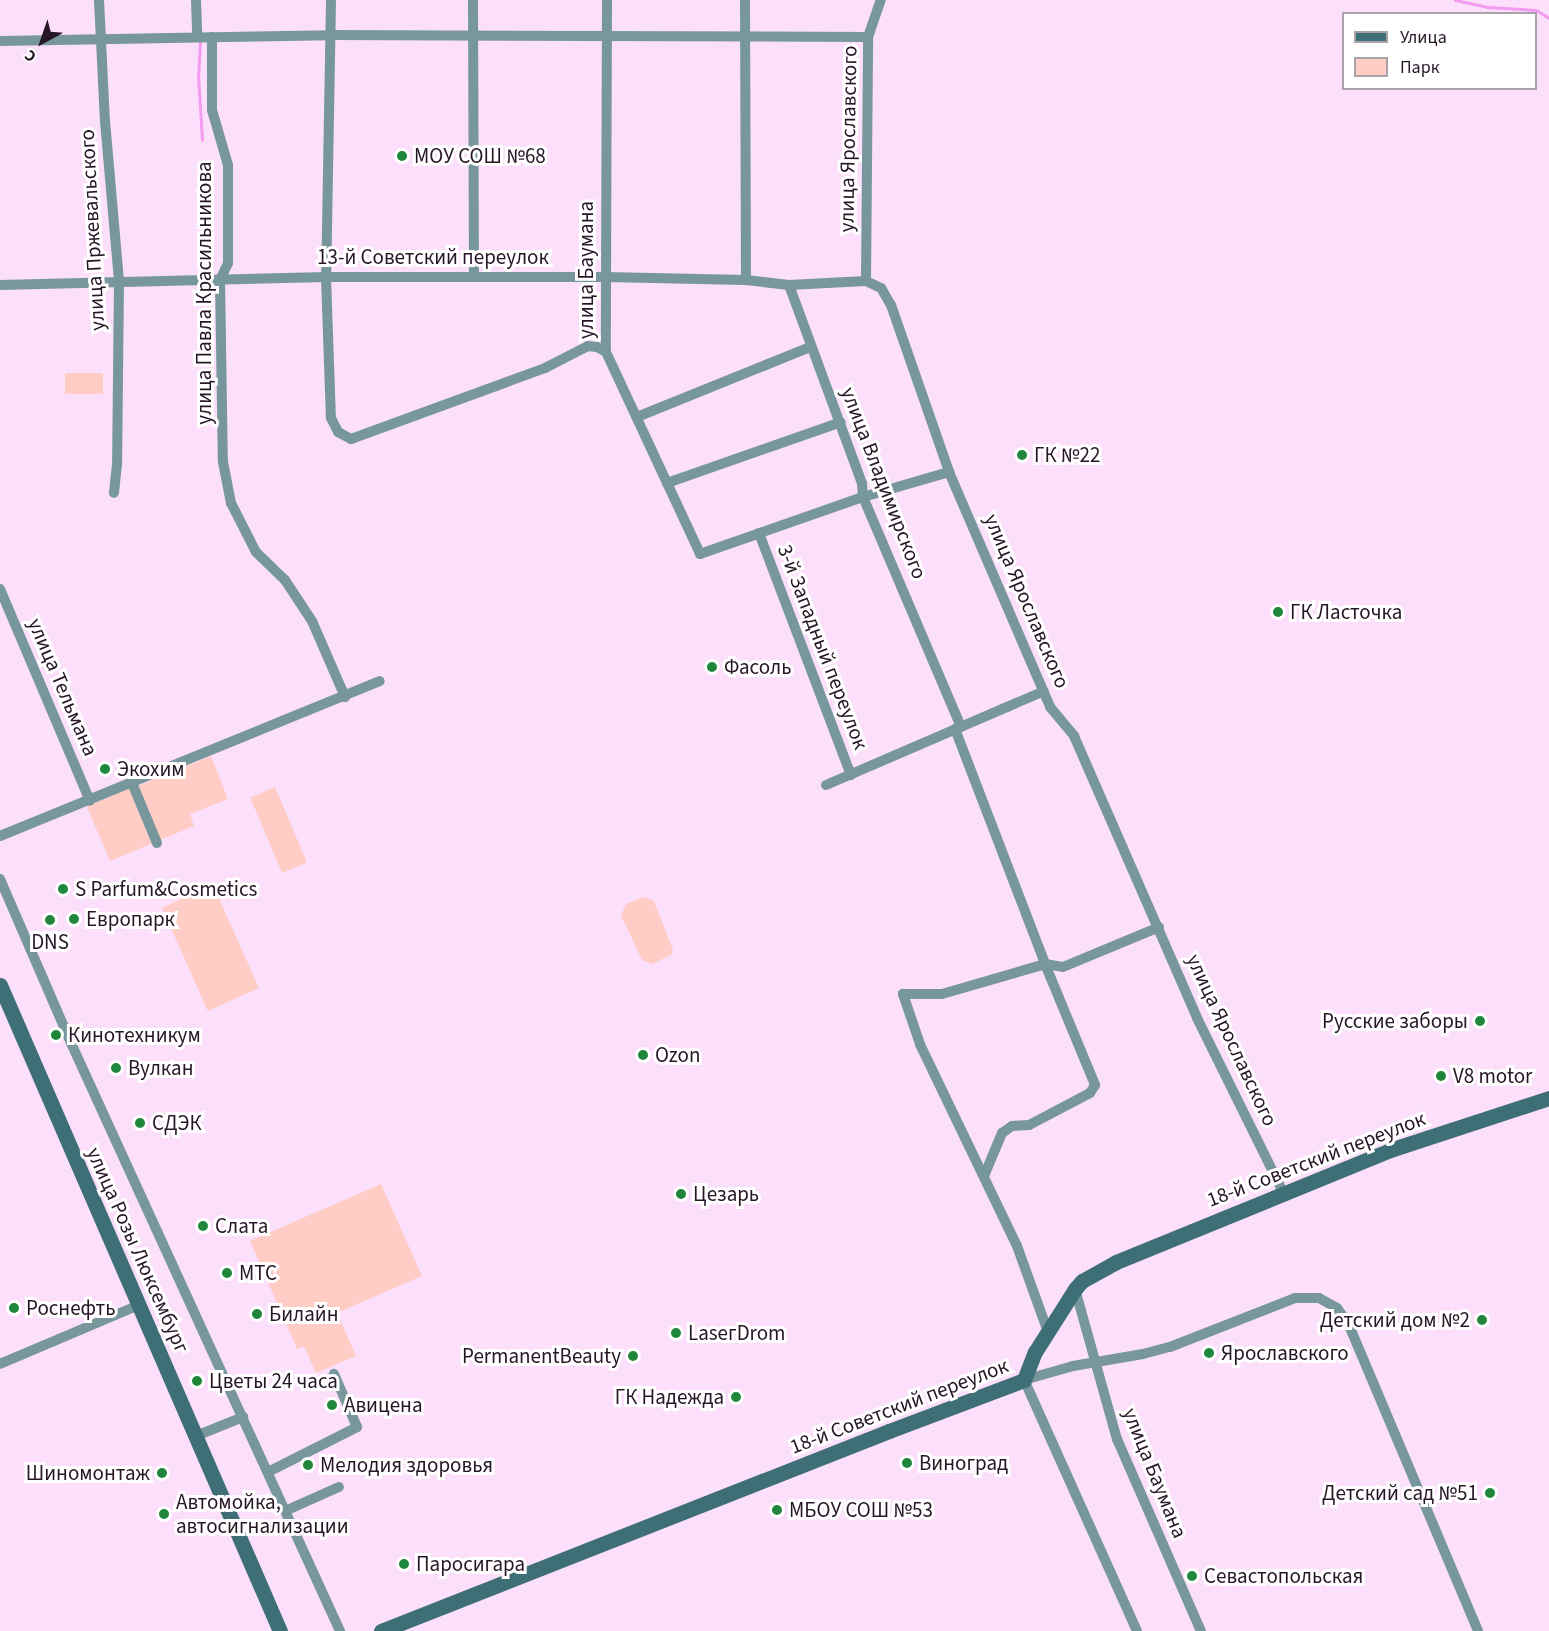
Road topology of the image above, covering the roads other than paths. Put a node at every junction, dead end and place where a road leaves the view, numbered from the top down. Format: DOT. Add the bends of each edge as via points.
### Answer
graph roads {
  1 [pos="99,0"];
  2 [pos="196,0"];
  3 [pos="331,0"];
  4 [pos="473,0"];
  5 [pos="606,0"];
  6 [pos="745,0"];
  7 [pos="881,0"];
  8 [pos="331,35"];
  9 [pos="474,35"];
  10 [pos="745,35"];
  11 [pos="606,36"];
  12 [pos="197,37"];
  13 [pos="212,37"];
  14 [pos="868,38"];
  15 [pos="0,41"];
  16 [pos="101,41"];
  17 [pos="474,276"];
  18 [pos="326,277"];
  19 [pos="605,277"];
  20 [pos="119,280"];
  21 [pos="220,280"];
  22 [pos="746,280"];
  23 [pos="866,281"];
  24 [pos="0,285"];
  25 [pos="789,285"];
  26 [pos="810,347"];
  27 [pos="606,352"];
  28 [pos="637,417"];
  29 [pos="841,422"];
  30 [pos="949,472"];
  31 [pos="667,483"];
  32 [pos="114,493"];
  33 [pos="863,498"];
  34 [pos="759,533"];
  35 [pos="0,589"];
  36 [pos="380,681"];
  37 [pos="1044,691"];
  38 [pos="345,697"];
  39 [pos="958,728"];
  40 [pos="851,775"];
  41 [pos="132,783"];
  42 [pos="826,785"];
  43 [pos="90,801"];
  44 [pos="0,836"];
  45 [pos="157,843"];
  46 [pos="0,879"];
  47 [pos="1159,927"];
  48 [pos="1045,964"];
  49 [pos="0,985"];
  50 [pos="1549,1098"];
  51 [pos="984,1176"];
  52 [pos="1283,1192"];
  53 [pos="1076,1289"];
  54 [pos="139,1305"];
  55 [pos="1048,1332"];
  56 [pos="1097,1362"];
  57 [pos="0,1364"];
  58 [pos="334,1374"];
  59 [pos="1024,1380"];
  60 [pos="243,1417"];
  61 [pos="196,1436"];
  62 [pos="268,1472"];
  63 [pos="339,1487"];
  64 [pos="285,1511"];
  65 [pos="280,1631"];
  66 [pos="340,1631"];
  67 [pos="381,1631"];
  68 [pos="1137,1631"];
  69 [pos="1202,1631"];
  70 [pos="1478,1631"];
  1 -- 16 [label="street, улица Пржевальского"];
  2 -- 12 [label="street"];
  3 -- 8 [label="street"];
  4 -- 9 [label="street"];
  5 -- 11 [label="street, улица Баумана"];
  6 -- 10 [label="street"];
  7 -- 14 [label="street, улица Ярославского"];
  8 -- 9 [label="street"];
  8 -- 13 [label="street"];
  8 -- 18 [label="street"];
  9 -- 11 [label="street"];
  9 -- 17 [label="street"];
  10 -- 11 [label="street"];
  10 -- 14 [label="street"];
  10 -- 22 [label="street"];
  11 -- 19 [label="street, улица Баумана"];
  12 -- 13 [label="street"];
  12 -- 16 [label="street"];
  13 -- 21 [label="street, улица Павла Красильникова" via="212,110 228,165 228,263"];
  14 -- 23 [label="street, улица Ярославского"];
  15 -- 16 [label="street"];
  16 -- 20 [label="street, улица Пржевальского"];
  17 -- 18 [label="street, 13-й Советский переулок"];
  17 -- 19 [label="street, 13-й Советский переулок"];
  18 -- 21 [label="street, 13-й Советский переулок"];
  18 -- 27 [label="street" via="331,418 338,432 351,439 545,368 588,346"];
  19 -- 22 [label="street, 13-й Советский переулок"];
  19 -- 27 [label="street, улица Баумана"];
  20 -- 21 [label="street, 13-й Советский переулок"];
  20 -- 24 [label="street, 13-й Советский переулок"];
  20 -- 32 [label="street, улица Пржевальского"];
  21 -- 38 [label="street, улица Павла Красильникова" via="223,462 231,503 256,552 285,580 312,621"];
  22 -- 25 [label="street, 13-й Советский переулок"];
  23 -- 25 [label="street, 13-й Советский переулок"];
  23 -- 30 [label="street, улица Ярославского" via="881,288 891,305"];
  25 -- 26 [label="street, улица Владимирского"];
  26 -- 28 [label="street"];
  26 -- 29 [label="street, улица Владимирского"];
  27 -- 28 [label="street, улица Баумана"];
  28 -- 31 [label="street, улица Баумана"];
  29 -- 31 [label="street"];
  29 -- 33 [label="street, улица Владимирского" via="862,483"];
  30 -- 33 [label="street"];
  30 -- 37 [label="street, улица Ярославского"];
  31 -- 34 [label="street, улица Баумана" via="700,554"];
  33 -- 34 [label="street"];
  33 -- 39 [label="street, улица Владимирского"];
  34 -- 40 [label="street, 3-й Западный переулок"];
  35 -- 43 [label="street, улица Тельмана"];
  36 -- 38 [label="street"];
  37 -- 39 [label="street"];
  37 -- 47 [label="street, улица Ярославского" via="1050,707 1074,736"];
  38 -- 41 [label="street"];
  39 -- 40 [label="street"];
  39 -- 48 [label="street, улица Владимирского"];
  40 -- 42 [label="street"];
  41 -- 43 [label="street"];
  41 -- 45 [label="street"];
  43 -- 44 [label="street"];
  46 -- 60 [label="street, улица Розы Люксембург"];
  47 -- 48 [label="street" via="1063,967"];
  47 -- 52 [label="street, улица Ярославского" via="1197,1018"];
  48 -- 51 [label="street, улица Владимирского" via="1095,1085 1090,1093 1070,1104 1029,1125 1012,1126 1002,1133"];
  48 -- 51 [label="street" via="942,994 903,994 920,1044"];
  49 -- 54 [label="street, улица Розы Люксембург"];
  50 -- 52 [label="street, 18-й Советский переулок" via="1390,1150"];
  51 -- 55 [label="street" via="1034,1287"];
  52 -- 53 [label="street, 18-й Советский переулок" via="1128,1256 1082,1281"];
  53 -- 55 [label="street, 18-й Советский переулок"];
  53 -- 56 [label="street, улица Баумана"];
  54 -- 57 [label="street"];
  54 -- 61 [label="street, улица Розы Люксембург"];
  55 -- 59 [label="street, 18-й Советский переулок"];
  56 -- 59 [label="street"];
  56 -- 69 [label="street, улица Баумана" via="1117,1439"];
  56 -- 70 [label="street" via="1170,1347 1295,1298 1319,1298 1337,1308 1348,1323"];
  58 -- 62 [label="street" via="357,1426"];
  59 -- 67 [label="street, 18-й Советский переулок"];
  59 -- 68 [label="street"];
  60 -- 61 [label="street"];
  60 -- 62 [label="street, улица Розы Люксембург"];
  61 -- 65 [label="street, улица Розы Люксембург"];
  62 -- 64 [label="street, улица Розы Люксембург"];
  63 -- 64 [label="street"];
  64 -- 66 [label="street, улица Розы Люксембург"];
}
